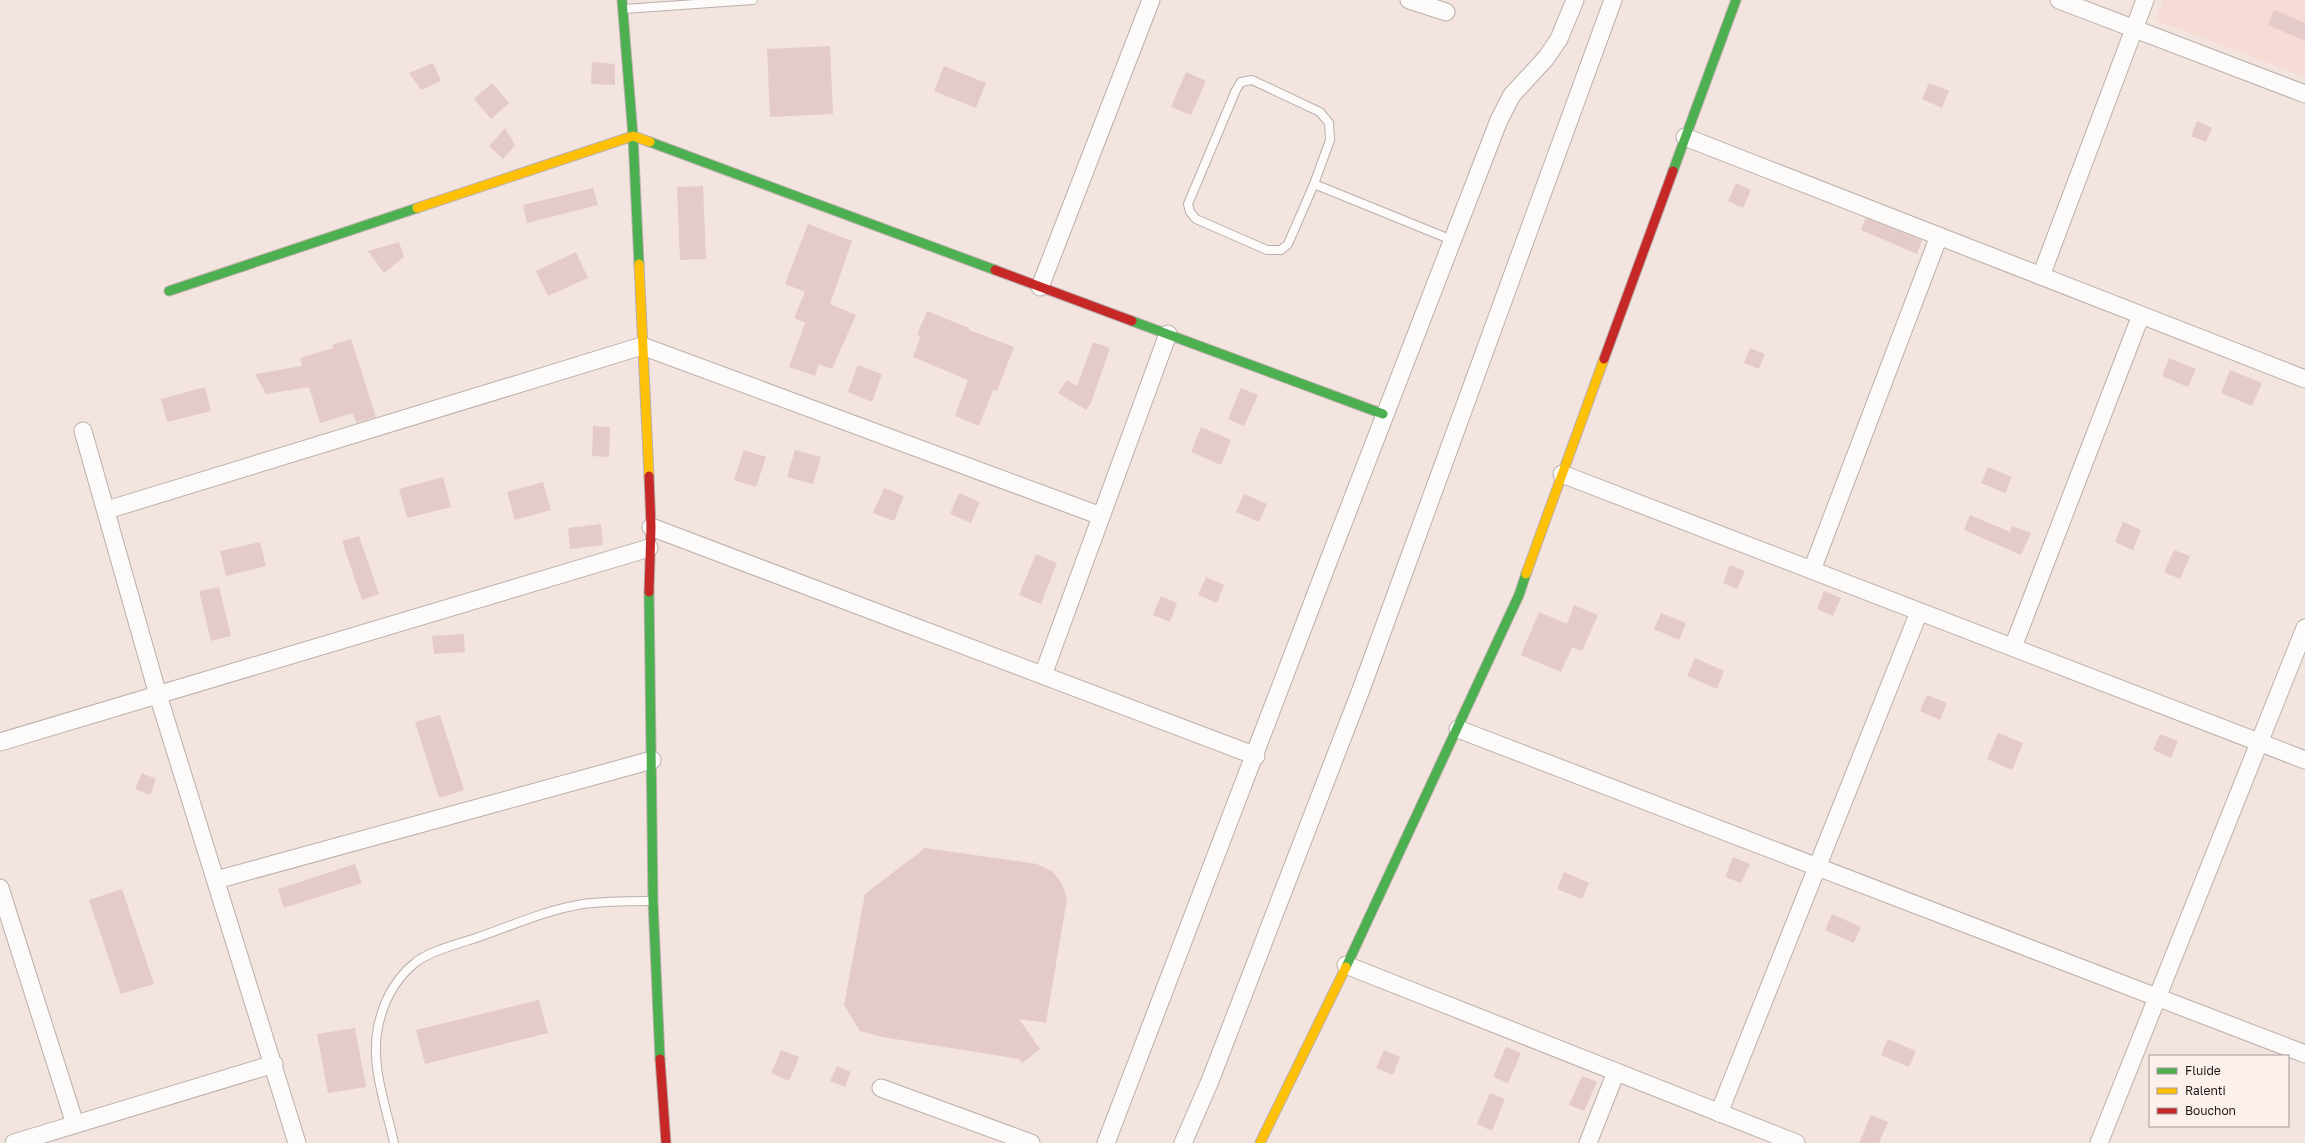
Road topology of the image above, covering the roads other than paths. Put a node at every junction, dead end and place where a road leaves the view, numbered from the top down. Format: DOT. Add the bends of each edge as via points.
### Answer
graph roads {
  1 [pos="753,0"];
  2 [pos="1151,0"];
  3 [pos="1409,0"];
  4 [pos="1575,0"];
  5 [pos="1613,0"];
  6 [pos="1736,0"];
  7 [pos="2059,0"];
  8 [pos="2144,0"];
  9 [pos="622,5"];
  10 [pos="1446,12"];
  11 [pos="2134,29"];
  12 [pos="2305,94"];
  13 [pos="633,136"];
  14 [pos="1685,137"];
  15 [pos="1314,184"];
  16 [pos="1938,236"];
  17 [pos="1452,240"];
  18 [pos="2041,276"];
  19 [pos="1040,287"];
  20 [pos="169,291"];
  21 [pos="2141,315"];
  22 [pos="1168,334"];
  23 [pos="642,346"];
  24 [pos="2305,379"];
  25 [pos="1383,414"];
  26 [pos="83,431"];
  27 [pos="1562,474"];
  28 [pos="107,510"];
  29 [pos="1101,516"];
  30 [pos="651,527"];
  31 [pos="649,548"];
  32 [pos="1812,570"];
  33 [pos="1920,612"];
  34 [pos="2305,628"];
  35 [pos="2013,647"];
  36 [pos="1043,676"];
  37 [pos="158,695"];
  38 [pos="1458,729"];
  39 [pos="0,742"];
  40 [pos="2259,742"];
  41 [pos="1256,756"];
  42 [pos="652,760"];
  43 [pos="2305,760"];
  44 [pos="1817,867"];
  45 [pos="216,880"];
  46 [pos="0,888"];
  47 [pos="653,901"];
  48 [pos="1346,965"];
  49 [pos="2157,998"];
  50 [pos="2305,1054"];
  51 [pos="274,1064"];
  52 [pos="1616,1072"];
  53 [pos="881,1088"];
  54 [pos="662,1107"];
  55 [pos="1719,1113"];
  56 [pos="75,1124"];
  57 [pos="656,1128"];
  58 [pos="14,1143"];
  59 [pos="297,1143"];
  60 [pos="394,1143"];
  61 [pos="666,1143"];
  62 [pos="1031,1143"];
  63 [pos="1106,1143"];
  64 [pos="1183,1143"];
  65 [pos="1260,1143"];
  66 [pos="1588,1143"];
  67 [pos="1796,1143"];
  68 [pos="2099,1143"];
  1 -- 9 [label="lane"];
  2 -- 19 [label="street"];
  3 -- 10 [label="street"];
  4 -- 17 [label="street" via="1559,39 1546,58 1512,95 1499,120"];
  5 -- 64 [label="street" via="1362,687 1210,1081"];
  6 -- 14 [label="street"];
  7 -- 11 [label="street"];
  8 -- 11 [label="street"];
  9 -- 13 [label="street"];
  11 -- 12 [label="street"];
  11 -- 18 [label="street"];
  13 -- 19 [label="street"];
  13 -- 20 [label="street"];
  13 -- 23 [label="street"];
  14 -- 16 [label="street"];
  14 -- 27 [label="street"];
  15 -- 15 [label="lane" via="1330,140 1330,123 1320,112 1252,80 1246,80 1240,82 1236,90 1188,204 1196,219 1267,250 1281,250 1288,244"];
  15 -- 17 [label="lane"];
  16 -- 18 [label="street"];
  16 -- 32 [label="street"];
  17 -- 25 [label="street"];
  18 -- 21 [label="street"];
  19 -- 22 [label="street"];
  21 -- 24 [label="street"];
  21 -- 35 [label="street"];
  22 -- 25 [label="street"];
  22 -- 29 [label="street"];
  23 -- 28 [label="street"];
  23 -- 29 [label="street"];
  23 -- 30 [label="street"];
  25 -- 41 [label="street"];
  26 -- 28 [label="street"];
  27 -- 32 [label="street"];
  27 -- 38 [label="street" via="1519,595"];
  28 -- 37 [label="street"];
  29 -- 36 [label="street"];
  30 -- 31 [label="street"];
  30 -- 36 [label="street"];
  31 -- 37 [label="street"];
  31 -- 42 [label="street"];
  32 -- 33 [label="street"];
  33 -- 35 [label="street"];
  33 -- 44 [label="street"];
  34 -- 40 [label="street"];
  35 -- 40 [label="street"];
  36 -- 41 [label="street"];
  37 -- 39 [label="street"];
  37 -- 45 [label="street"];
  38 -- 44 [label="street"];
  38 -- 48 [label="street"];
  40 -- 43 [label="street"];
  40 -- 49 [label="street"];
  41 -- 63 [label="street"];
  42 -- 45 [label="street"];
  42 -- 47 [label="street"];
  44 -- 49 [label="street"];
  44 -- 55 [label="street"];
  45 -- 51 [label="street"];
  46 -- 56 [label="street"];
  47 -- 54 [label="street"];
  47 -- 60 [label="lane" via="611,901 562,909 454,945 416,962 400,978 386,1001 378,1027 375,1051"];
  48 -- 52 [label="street"];
  48 -- 65 [label="street"];
  49 -- 50 [label="street"];
  49 -- 68 [label="street"];
  51 -- 56 [label="street"];
  51 -- 59 [label="street"];
  52 -- 55 [label="street"];
  52 -- 66 [label="street"];
  53 -- 62 [label="street"];
  54 -- 57 [label="street"];
  54 -- 61 [label="street"];
  55 -- 67 [label="street"];
  56 -- 58 [label="street"];
}
